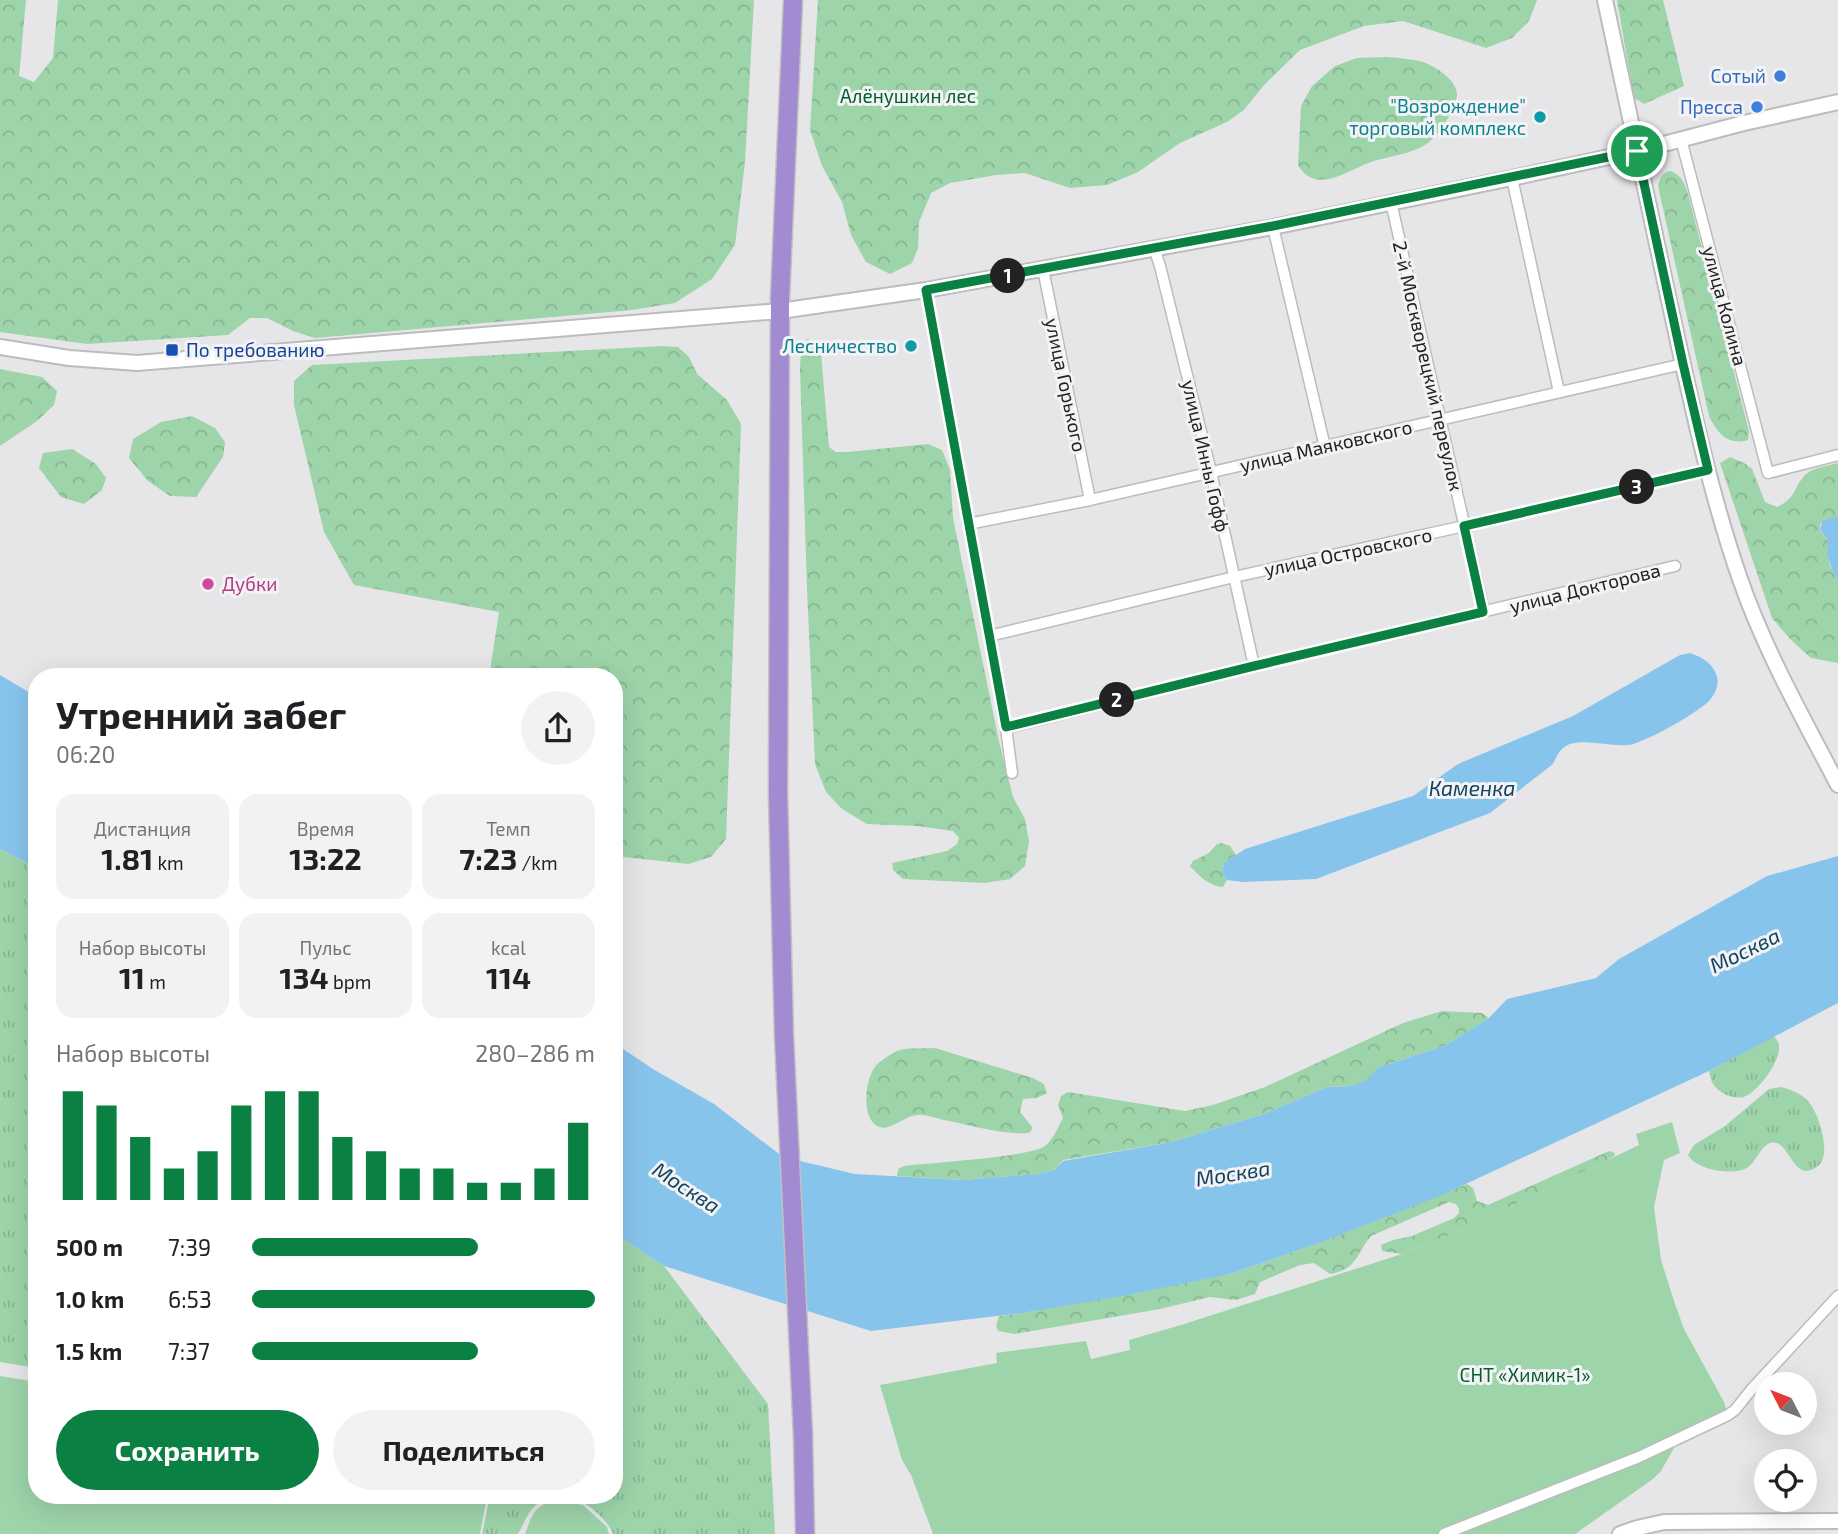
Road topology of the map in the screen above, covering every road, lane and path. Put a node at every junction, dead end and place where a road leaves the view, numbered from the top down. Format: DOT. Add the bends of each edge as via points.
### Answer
graph roads {
  1 [pos="793,0"];
  2 [pos="1605,0"];
  3 [pos="1838,102"];
  4 [pos="1681,139"];
  5 [pos="1637,151"];
  6 [pos="1512,178"];
  7 [pos="1391,202"];
  8 [pos="1273,226"];
  9 [pos="1154,248"];
  10 [pos="1043,269"];
  11 [pos="926,290"];
  12 [pos="780,311"];
  13 [pos="0,347"];
  14 [pos="1683,364"];
  15 [pos="1559,392"];
  16 [pos="1440,418"];
  17 [pos="1325,447"];
  18 [pos="1838,455"];
  19 [pos="1708,470"];
  20 [pos="1211,472"];
  21 [pos="1090,500"];
  22 [pos="968,524"];
  23 [pos="1464,526"];
  24 [pos="1675,566"];
  25 [pos="1234,577"];
  26 [pos="1483,612"];
  27 [pos="989,636"];
  28 [pos="1254,666"];
  29 [pos="1006,727"];
  30 [pos="1012,773"];
  31 [pos="1838,785"];
  32 [pos="1838,1296"];
  33 [pos="1838,1521"];
  34 [pos="806,1534"];
  35 [pos="1444,1534"];
  36 [pos="1620,1534"];
  1 -- 12 [label="highway"];
  2 -- 5 [label="main road"];
  3 -- 4 [label="main road"];
  4 -- 5 [label="main road"];
  4 -- 18 [label="street, улица Колина" via="1768,473"];
  5 -- 6 [label="main road"];
  5 -- 14 [label="main road"];
  6 -- 7 [label="main road"];
  6 -- 15 [label="street"];
  7 -- 8 [label="main road"];
  7 -- 16 [label="street, 2-й Москворецкий переулок"];
  8 -- 9 [label="main road"];
  8 -- 17 [label="street"];
  9 -- 10 [label="main road"];
  9 -- 20 [label="street, улица Инны Гофф"];
  10 -- 11 [label="main road"];
  10 -- 21 [label="street, улица Горького"];
  11 -- 12 [label="main road"];
  11 -- 22 [label="street"];
  12 -- 13 [label="main road" via="137,363"];
  12 -- 34 [label="highway" via="778,793"];
  14 -- 15 [label="street, улица Маяковского"];
  14 -- 19 [label="main road"];
  15 -- 16 [label="street, улица Маяковского"];
  16 -- 17 [label="street, улица Маяковского"];
  16 -- 23 [label="street, 2-й Москворецкий переулок"];
  17 -- 20 [label="street, улица Маяковского"];
  19 -- 23 [label="street, улица Островского"];
  19 -- 31 [label="main road" via="1740,579 1762,634"];
  20 -- 21 [label="street, улица Маяковского"];
  20 -- 25 [label="street, улица Инны Гофф"];
  21 -- 22 [label="street, улица Маяковского"];
  22 -- 27 [label="street"];
  23 -- 25 [label="street, улица Островского"];
  23 -- 26 [label="street, 2-й Москворецкий переулок"];
  24 -- 26 [label="street, улица Докторова"];
  25 -- 27 [label="street, улица Островского"];
  25 -- 28 [label="street, улица Инны Гофф"];
  26 -- 28 [label="street, улица Докторова"];
  27 -- 29 [label="street"];
  28 -- 29 [label="street, улица Докторова"];
  29 -- 30 [label="street"];
  32 -- 35 [label="street" via="1728,1415 1639,1457"];
  33 -- 36 [label="main road" via="1664,1522"];
}
